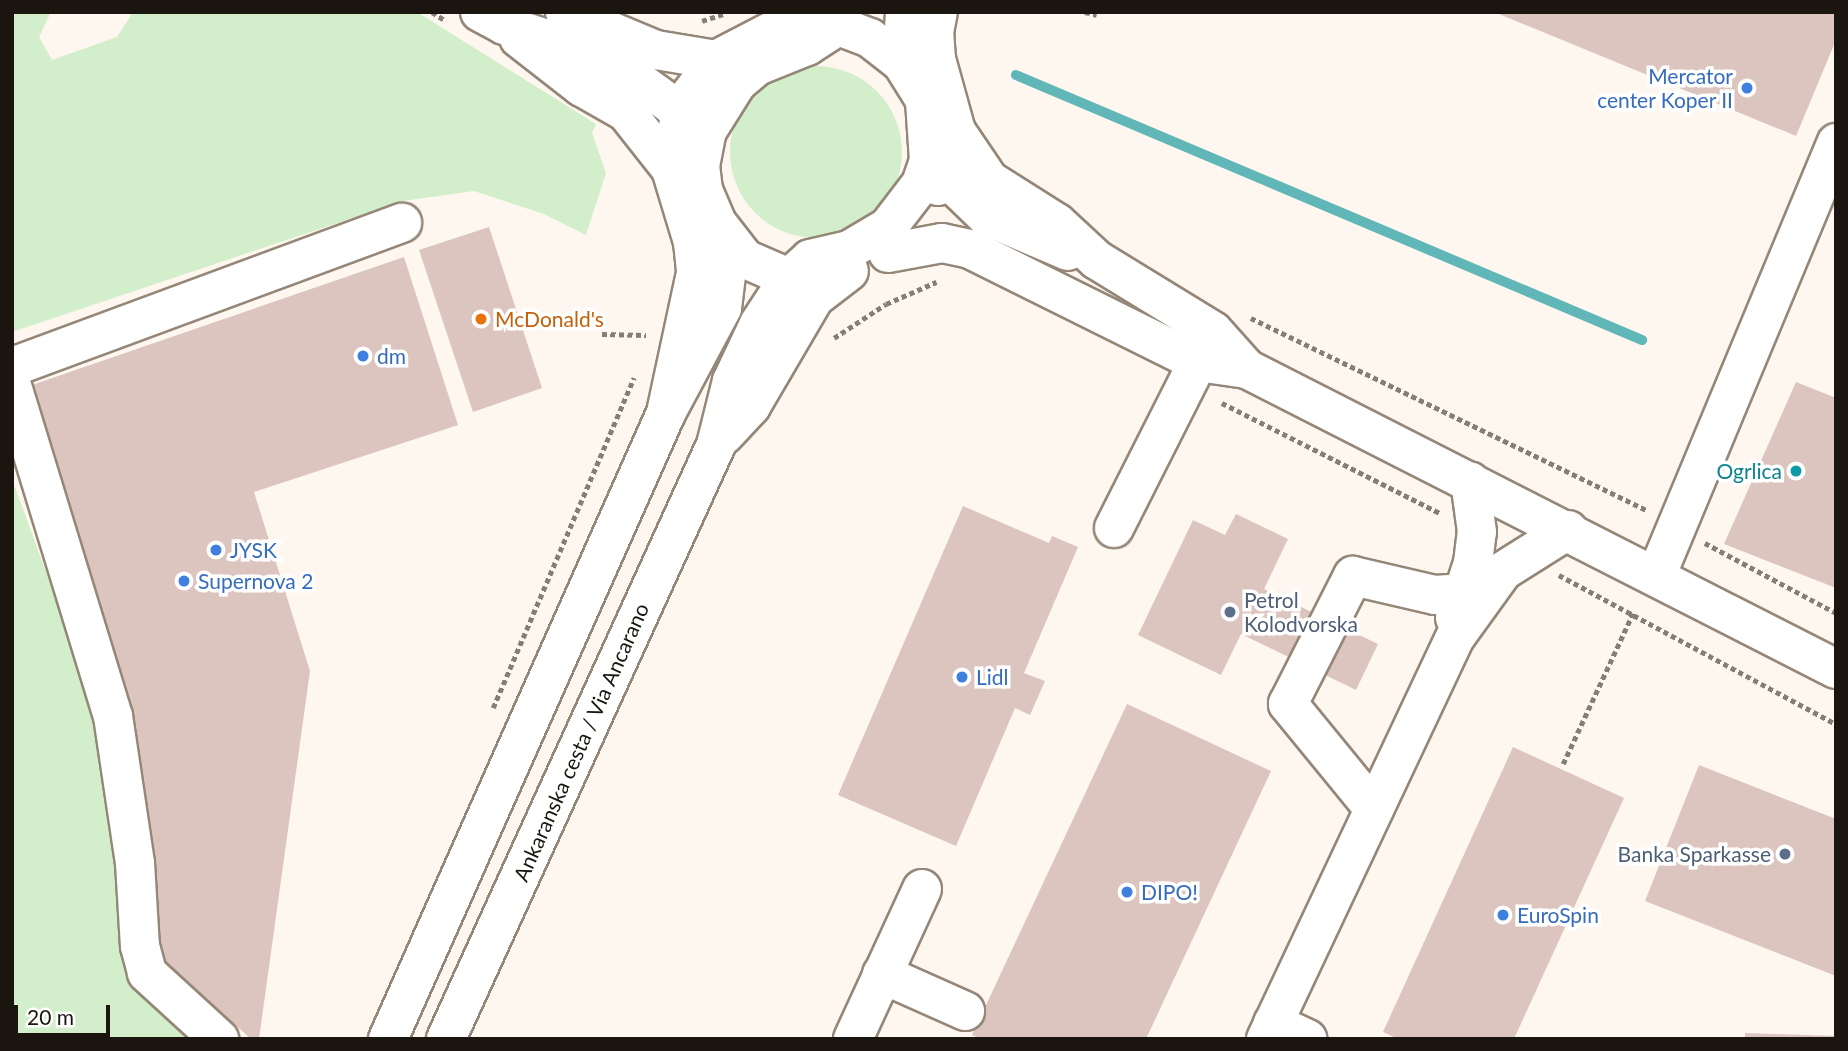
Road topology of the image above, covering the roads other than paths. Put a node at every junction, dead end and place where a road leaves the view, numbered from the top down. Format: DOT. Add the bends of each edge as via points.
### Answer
graph roads {
  1 [pos="565,12"];
  2 [pos="905,12"];
  3 [pos="938,12"];
  4 [pos="796,17"];
  5 [pos="492,19"];
  6 [pos="846,19"];
  7 [pos="716,60"];
  8 [pos="902,64"];
  9 [pos="680,116"];
  10 [pos="956,131"];
  11 [pos="1836,143"];
  12 [pos="703,146"];
  13 [pos="936,168"];
  14 [pos="671,169"];
  15 [pos="402,223"];
  16 [pos="730,243"];
  17 [pos="888,253"];
  18 [pos="1097,260"];
  19 [pos="849,271"];
  20 [pos="789,278"];
  21 [pos="12,367"];
  22 [pos="1247,369"];
  23 [pos="1192,373"];
  24 [pos="12,386"];
  25 [pos="666,412"];
  26 [pos="716,445"];
  27 [pos="1470,481"];
  28 [pos="1114,528"];
  29 [pos="1568,530"];
  30 [pos="1657,574"];
  31 [pos="1464,593"];
  32 [pos="1456,636"];
  33 [pos="1836,669"];
  34 [pos="1374,809"];
  35 [pos="922,889"];
  36 [pos="424,956"];
  37 [pos="882,974"];
  38 [pos="965,1011"];
  39 [pos="1270,1031"];
  40 [pos="219,1039"];
  41 [pos="382,1039"];
  42 [pos="388,1039"];
  43 [pos="446,1039"];
  44 [pos="853,1039"];
  45 [pos="1308,1039"];
  1 -- 7 [label="street" via="656,50"];
  2 -- 8 [label="street"];
  3 -- 10 [label="street" via="936,59"];
  4 -- 6 [label="street"];
  4 -- 7 [label="street"];
  5 -- 9 [label="street" via="583,51 640,82"];
  5 -- 14 [label="street" via="551,65 626,112"];
  6 -- 8 [label="street"];
  6 -- 12 [label="street" via="807,46 757,66 737,83 718,108"];
  7 -- 9 [label="street"];
  8 -- 13 [label="street" via="925,100"];
  9 -- 12 [label="street"];
  9 -- 14 [label="street"];
  10 -- 13 [label="street"];
  10 -- 18 [label="street" via="989,180 1058,223"];
  11 -- 30 [label="street"];
  12 -- 16 [label="street" via="703,190"];
  13 -- 17 [label="street" via="929,204"];
  13 -- 18 [label="street" via="986,216"];
  13 -- 20 [label="street" via="888,227 849,250 810,259"];
  14 -- 25 [label="street" via="693,242 696,273"];
  15 -- 21 [label="street"];
  16 -- 20 [label="street" via="764,271"];
  16 -- 25 [label="street" via="722,308"];
  17 -- 19 [label="street"];
  17 -- 23 [label="street" via="942,243 970,249"];
  18 -- 22 [label="street" via="1213,331"];
  19 -- 20 [label="street"];
  19 -- 26 [label="street, Ankaranska cesta / Via Ancarano" via="814,298 751,406"];
  20 -- 26 [label="street, Ankaranska cesta / Via Ancarano" via="759,324 732,381"];
  22 -- 23 [label="street"];
  22 -- 27 [label="street"];
  23 -- 28 [label="street"];
  24 -- 40 [label="street" via="114,716 135,863 140,946 147,973"];
  25 -- 36 [label="street"];
  26 -- 43 [label="street, Ankaranska cesta / Via Ancarano"];
  27 -- 29 [label="street"];
  27 -- 31 [label="street" via="1477,532"];
  29 -- 30 [label="street"];
  29 -- 32 [label="street" via="1503,570"];
  30 -- 33 [label="street"];
  31 -- 32 [label="street" via="1455,614"];
  31 -- 34 [label="street" via="1434,595 1353,576 1288,704"];
  32 -- 34 [label="street"];
  34 -- 39 [label="street"];
  35 -- 37 [label="street"];
  36 -- 41 [label="street"];
  36 -- 42 [label="street"];
  37 -- 38 [label="street"];
  37 -- 44 [label="street"];
  39 -- 45 [label="street"];
}
